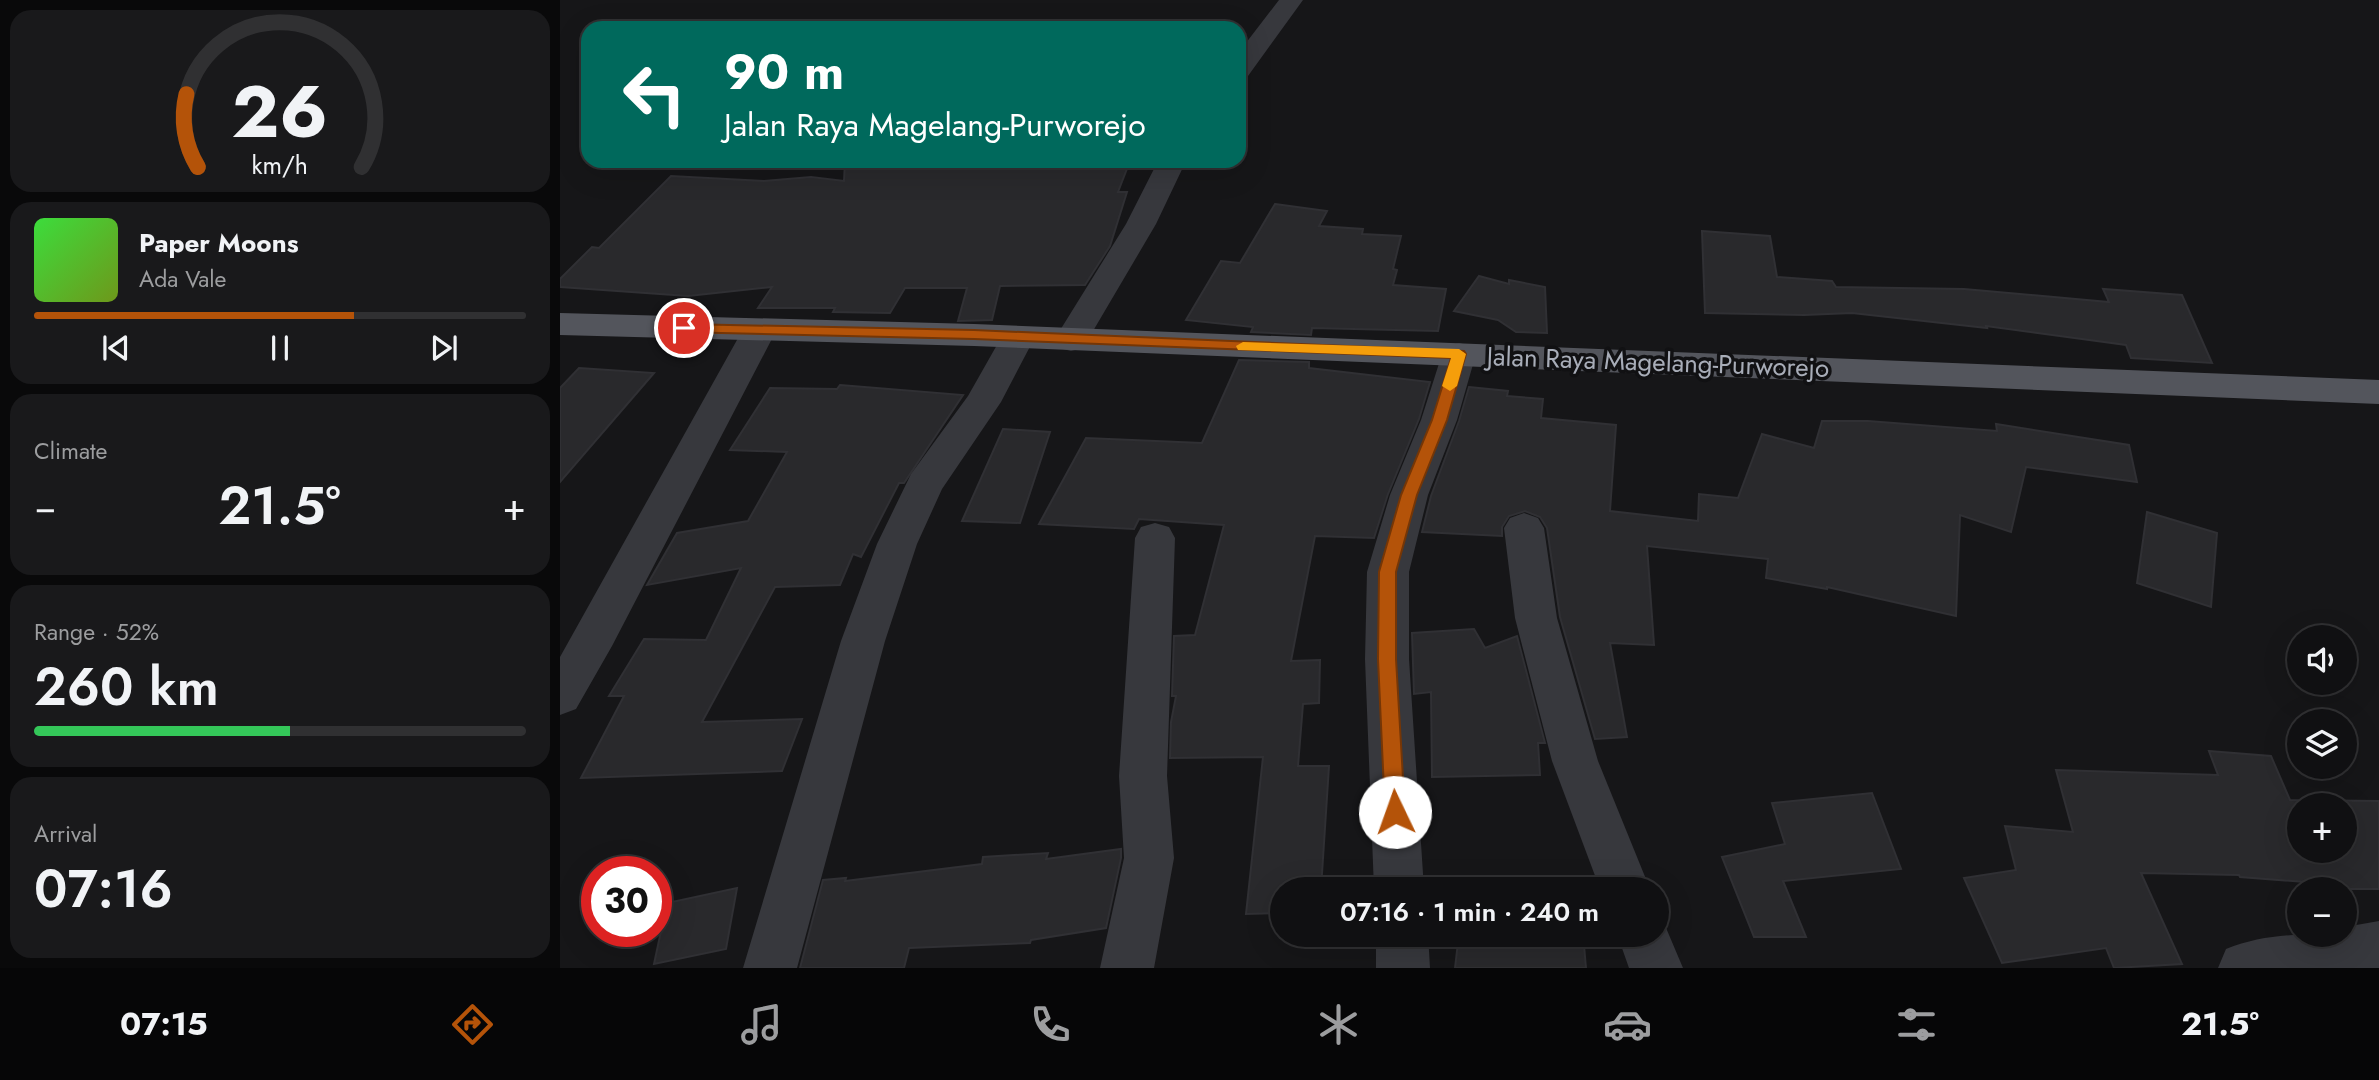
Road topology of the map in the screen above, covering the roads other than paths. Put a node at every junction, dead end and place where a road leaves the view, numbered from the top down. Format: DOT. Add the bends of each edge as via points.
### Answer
graph roads {
  1 [pos="1291,0"];
  2 [pos="1246,61"];
  3 [pos="1169,168"];
  4 [pos="560,324"];
  5 [pos="759,331"];
  6 [pos="1018,337"];
  7 [pos="1071,340"];
  8 [pos="1459,354"];
  9 [pos="2379,392"];
  10 [pos="1524,528"];
  11 [pos="1155,538"];
  12 [pos="560,696"];
  13 [pos="1398,877"];
  14 [pos="1620,877"];
  15 [pos="1402,947"];
  16 [pos="1648,947"];
  17 [pos="2379,947"];
  18 [pos="2326,962"];
  19 [pos="770,968"];
  20 [pos="1126,968"];
  21 [pos="1403,968"];
  22 [pos="1656,968"];
  23 [pos="2245,968"];
  1 -- 2 [label="street"];
  3 -- 7 [label="street" via="1141,224"];
  4 -- 5 [label="main road, Jalan Raya Magelang-Purworejo"];
  5 -- 6 [label="main road, Jalan Raya Magelang-Purworejo"];
  5 -- 12 [label="street"];
  6 -- 7 [label="main road, Jalan Raya Magelang-Purworejo"];
  6 -- 19 [label="street" via="983,402 925,484 897,544 863,641"];
  7 -- 8 [label="main road, Jalan Raya Magelang-Purworejo"];
  8 -- 9 [label="main road, Jalan Raya Magelang-Purworejo"];
  8 -- 13 [label="street" via="1409,495 1388,572 1387,659"];
  10 -- 14 [label="street" via="1536,618 1572,748"];
  11 -- 20 [label="street" via="1143,776 1149,858"];
  15 -- 21 [label="street"];
  16 -- 22 [label="street"];
  17 -- 18 [label="street"];
  18 -- 23 [label="street"];
}
